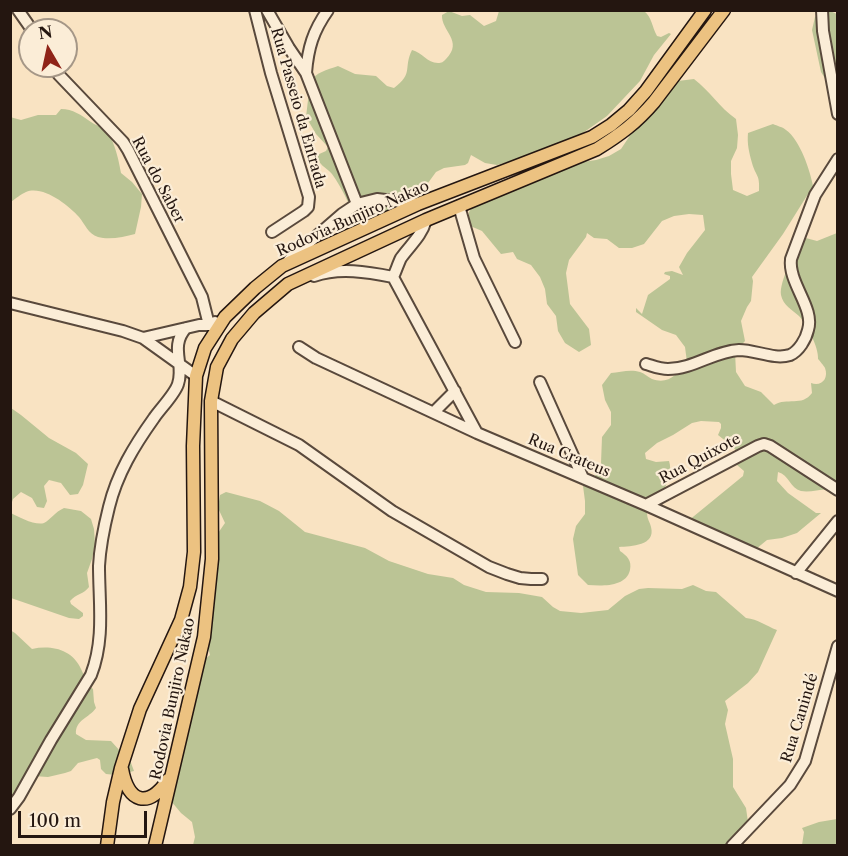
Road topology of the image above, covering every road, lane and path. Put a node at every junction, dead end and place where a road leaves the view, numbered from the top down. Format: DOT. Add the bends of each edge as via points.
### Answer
graph roads {
  1 [pos="255,10"];
  2 [pos="267,10"];
  3 [pos="328,10"];
  4 [pos="705,10"];
  5 [pos="724,10"];
  6 [pos="822,10"];
  7 [pos="306,73"];
  8 [pos="62,78"];
  9 [pos="837,114"];
  10 [pos="837,159"];
  11 [pos="357,204"];
  12 [pos="418,204"];
  13 [pos="459,206"];
  14 [pos="426,220"];
  15 [pos="272,232"];
  16 [pos="282,266"];
  17 [pos="393,277"];
  18 [pos="288,284"];
  19 [pos="10,303"];
  20 [pos="225,317"];
  21 [pos="209,325"];
  22 [pos="186,328"];
  23 [pos="142,338"];
  24 [pos="515,342"];
  25 [pos="299,347"];
  26 [pos="646,364"];
  27 [pos="180,365"];
  28 [pos="196,376"];
  29 [pos="540,382"];
  30 [pos="454,391"];
  31 [pos="211,401"];
  32 [pos="434,412"];
  33 [pos="477,433"];
  34 [pos="583,478"];
  35 [pos="837,490"];
  36 [pos="646,505"];
  37 [pos="837,521"];
  38 [pos="796,573"];
  39 [pos="543,579"];
  40 [pos="835,591"];
  41 [pos="837,646"];
  42 [pos="121,768"];
  43 [pos="172,774"];
  44 [pos="10,809"];
  45 [pos="107,846"];
  46 [pos="155,846"];
  47 [pos="732,846"];
  1 -- 15 [label="street, Rua Passeio da Entrada" via="309,197 304,211"];
  2 -- 7 [label="street"];
  3 -- 7 [label="street" via="310,44"];
  4 -- 12 [label="main road, Rodovia Bunjiro Nakao" via="646,91 629,110 592,138"];
  5 -- 13 [label="main road, Rodovia Bunjiro Nakao" via="654,102 629,128 597,149"];
  6 -- 9 [label="street"];
  7 -- 11 [label="street"];
  8 -- 21 [label="street, Rua do Saber" via="128,150 202,297"];
  10 -- 26 [label="street" via="815,195 791,259 792,274 810,324 798,349 779,356 734,351 669,369"];
  11 -- 12 [label="street" via="377,199"];
  11 -- 16 [label="street"];
  12 -- 16 [label="main road, Rodovia Bunjiro Nakao"];
  13 -- 14 [label="main road, Rodovia Bunjiro Nakao"];
  13 -- 24 [label="street" via="474,258"];
  14 -- 17 [label="street"];
  14 -- 18 [label="main road, Rodovia Bunjiro Nakao"];
  16 -- 20 [label="main road, Rodovia Bunjiro Nakao"];
  17 -- 18 [label="street" via="339,272"];
  17 -- 30 [label="street"];
  18 -- 31 [label="main road, Rodovia Bunjiro Nakao" via="254,313 232,339 217,367"];
  19 -- 23 [label="street"];
  20 -- 21 [label="street"];
  20 -- 28 [label="main road, Rodovia Bunjiro Nakao" via="205,348"];
  21 -- 22 [label="street"];
  22 -- 23 [label="street"];
  22 -- 27 [label="street" via="178,340"];
  23 -- 27 [label="street"];
  25 -- 32 [label="street, Rua Crateus"];
  27 -- 28 [label="street"];
  27 -- 44 [label="street" via="178,385 130,453 114,489 101,541 101,625 95,664"];
  28 -- 42 [label="main road, Rodovia Bunjiro Nakao" via="194,552 190,587 181,620 140,709"];
  29 -- 34 [label="street"];
  30 -- 32 [label="street"];
  30 -- 33 [label="street"];
  31 -- 39 [label="street" via="299,445 392,511 489,567 520,578"];
  31 -- 43 [label="main road, Rodovia Bunjiro Nakao" via="212,559 204,637"];
  32 -- 33 [label="street, Rua Crateus"];
  33 -- 34 [label="street, Rua Crateus"];
  34 -- 36 [label="street, Rua Crateus"];
  35 -- 36 [label="street, Rua Quixote" via="764,444"];
  36 -- 38 [label="street, Rua Crateus"];
  37 -- 38 [label="street"];
  38 -- 40 [label="street, Rua Crateus"];
  41 -- 47 [label="street, Rua Canindé" via="805,761 790,785"];
  42 -- 43 [label="main road" via="129,792 137,798 153,796"];
  42 -- 45 [label="main road, Rodovia Bunjiro Nakao"];
  43 -- 46 [label="main road, Rodovia Bunjiro Nakao"];
}
